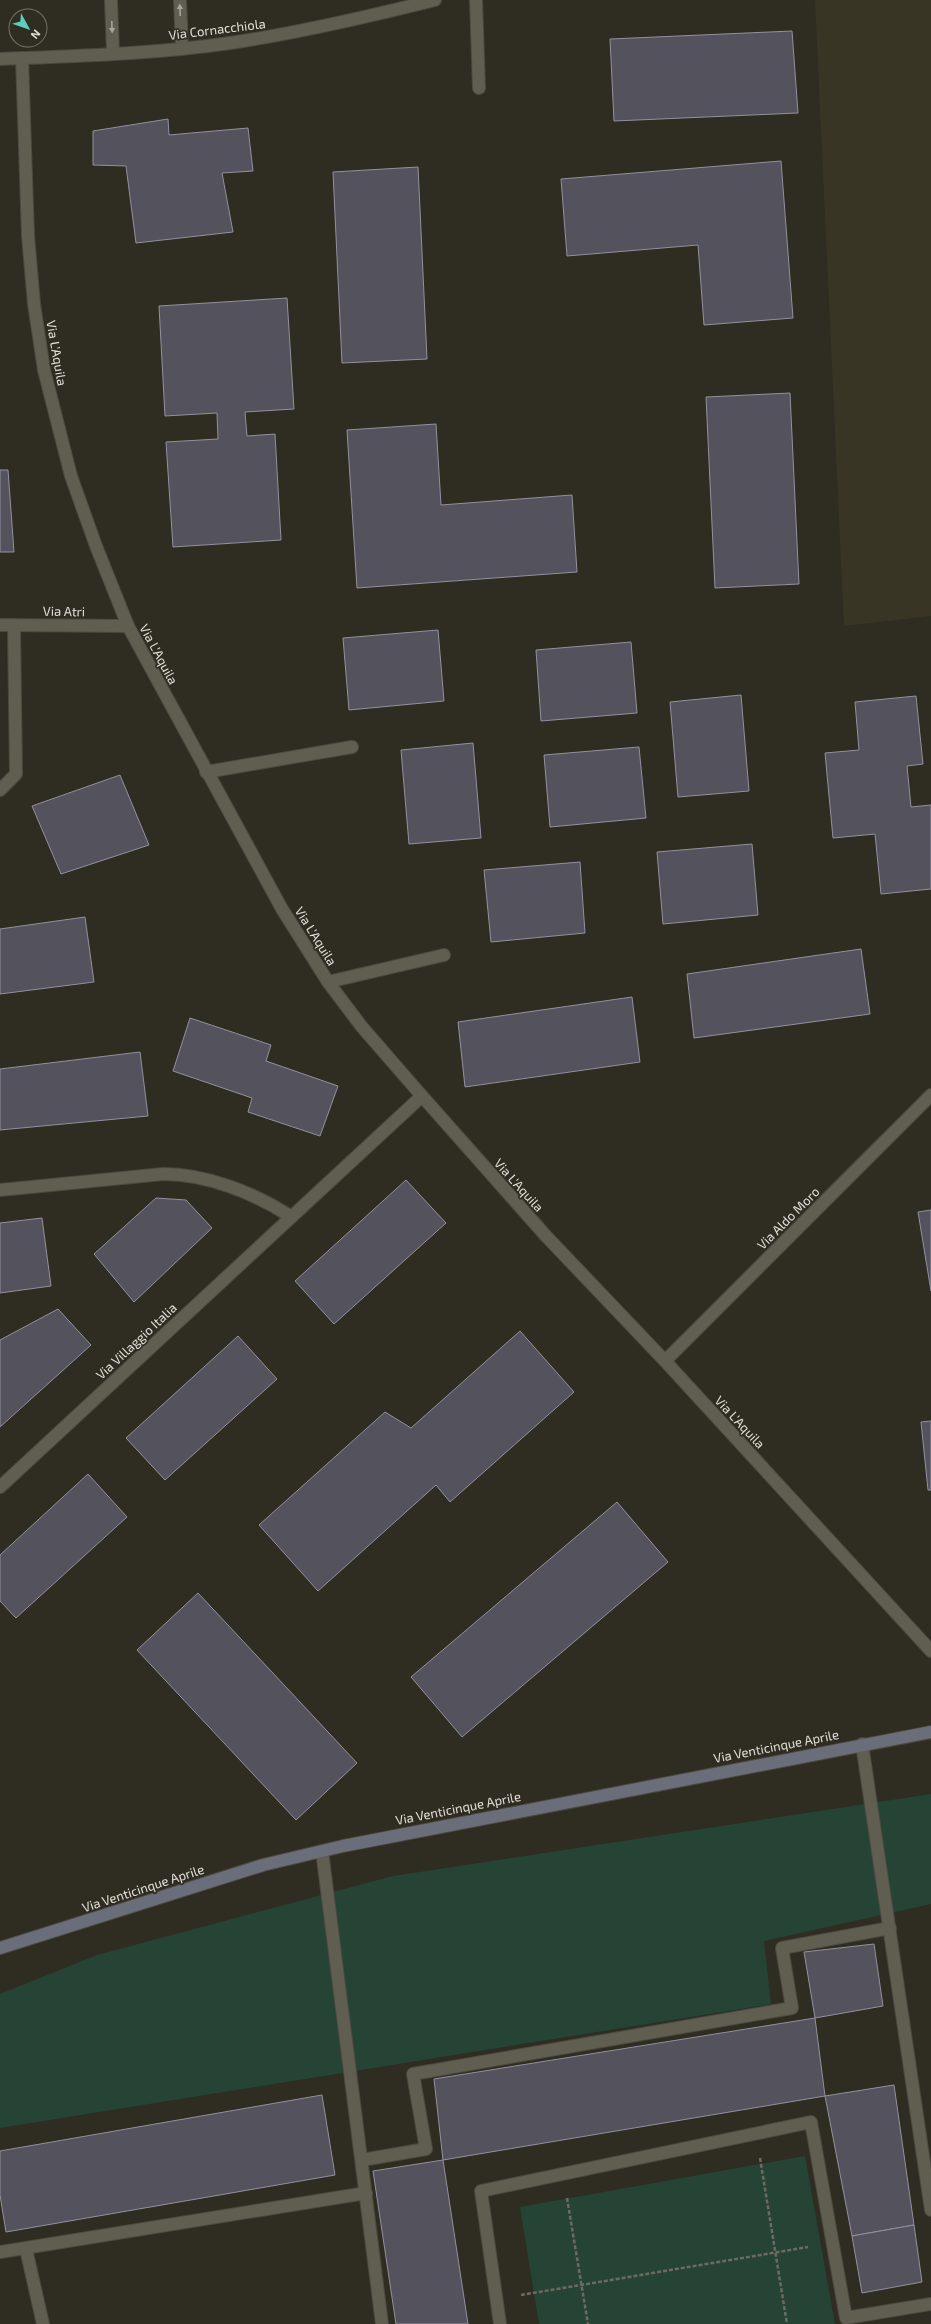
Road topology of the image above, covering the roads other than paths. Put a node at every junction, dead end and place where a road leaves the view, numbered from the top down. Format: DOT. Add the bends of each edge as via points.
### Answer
graph roads {
  1 [pos="111,0"];
  2 [pos="180,0"];
  3 [pos="435,0"];
  4 [pos="476,0"];
  5 [pos="182,49"];
  6 [pos="113,53"];
  7 [pos="22,58"];
  8 [pos="0,59"];
  9 [pos="480,88"];
  10 [pos="0,625"];
  11 [pos="14,625"];
  12 [pos="128,626"];
  13 [pos="352,747"];
  14 [pos="206,772"];
  15 [pos="0,790"];
  16 [pos="444,955"];
  17 [pos="328,982"];
  18 [pos="931,1095"];
  19 [pos="422,1096"];
  20 [pos="0,1190"];
  21 [pos="290,1216"];
  22 [pos="665,1362"];
  23 [pos="0,1487"];
  24 [pos="931,1652"];
  25 [pos="931,1732"];
  26 [pos="862,1744"];
  27 [pos="322,1851"];
  28 [pos="890,1928"];
  29 [pos="0,1948"];
  30 [pos="362,2160"];
  31 [pos="366,2193"];
  32 [pos="931,2210"];
  33 [pos="26,2249"];
  34 [pos="0,2252"];
  35 [pos="931,2304"];
  36 [pos="43,2324"];
  37 [pos="382,2324"];
  38 [pos="500,2324"];
  1 -- 6 [label="street, one-way"];
  5 -- 2 [label="street, one-way"];
  3 -- 5 [label="street, Via Cornacchiola" via="278,35"];
  4 -- 9 [label="street"];
  5 -- 6 [label="street, Via Cornacchiola"];
  6 -- 7 [label="street, Via Cornacchiola"];
  7 -- 8 [label="street, Via Cornacchiola"];
  7 -- 12 [label="street, Via L'Aquila" via="28,236 34,304 44,370 71,476"];
  10 -- 11 [label="street, Via Atri"];
  11 -- 12 [label="street, Via Atri"];
  11 -- 15 [label="street" via="16,774"];
  12 -- 14 [label="street, Via L'Aquila"];
  13 -- 14 [label="street"];
  14 -- 17 [label="street, Via L'Aquila" via="286,915"];
  16 -- 17 [label="street"];
  17 -- 19 [label="street, Via L'Aquila" via="362,1027"];
  18 -- 22 [label="street, Via Aldo Moro"];
  19 -- 21 [label="street, Via Villaggio Italia"];
  19 -- 22 [label="street, Via L'Aquila" via="546,1236"];
  20 -- 21 [label="street" via="163,1174 186,1175 252,1195"];
  21 -- 23 [label="street, Via Villaggio Italia"];
  22 -- 24 [label="street, Via L'Aquila"];
  25 -- 26 [label="street, Via Venticinque Aprile"];
  26 -- 27 [label="street, Via Venticinque Aprile"];
  26 -- 28 [label="street"];
  27 -- 29 [label="street, Via Venticinque Aprile" via="263,1865"];
  27 -- 30 [label="street"];
  28 -- 30 [label="street" via="782,1948 792,2008 413,2074 426,2149"];
  28 -- 32 [label="street"];
  30 -- 31 [label="street"];
  31 -- 33 [label="street"];
  31 -- 37 [label="street"];
  33 -- 34 [label="street"];
  33 -- 36 [label="street"];
  35 -- 38 [label="street" via="846,2318 811,2122 481,2191"];
}
